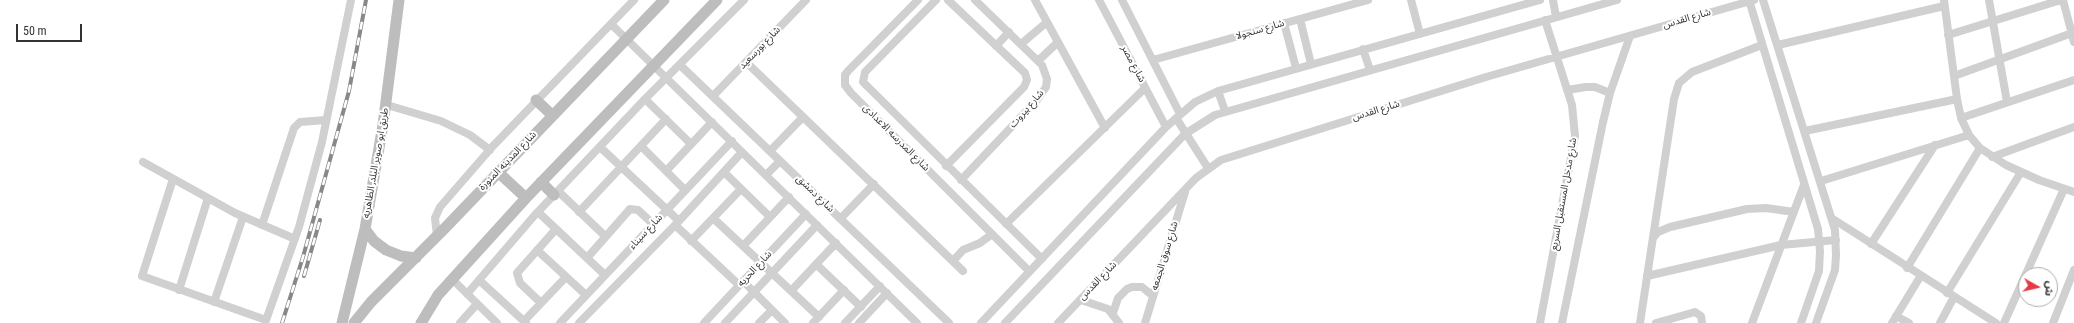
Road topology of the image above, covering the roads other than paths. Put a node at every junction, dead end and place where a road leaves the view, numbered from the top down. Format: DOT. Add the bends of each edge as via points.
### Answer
graph roads {
  1 [pos="351,0"];
  2 [pos="399,0"];
  3 [pos="634,0"];
  4 [pos="664,0"];
  5 [pos="717,0"];
  6 [pos="744,0"];
  7 [pos="806,0"];
  8 [pos="918,0"];
  9 [pos="936,0"];
  10 [pos="948,0"];
  11 [pos="961,0"];
  12 [pos="975,0"];
  13 [pos="1035,0"];
  14 [pos="1099,0"];
  15 [pos="1122,0"];
  16 [pos="1368,0"];
  17 [pos="1411,0"];
  18 [pos="1538,0"];
  19 [pos="1553,0"];
  20 [pos="1614,0"];
  21 [pos="1751,0"];
  22 [pos="1764,0"];
  23 [pos="1989,0"];
  24 [pos="2062,0"];
  25 [pos="1944,3"];
  26 [pos="955,7"];
  27 [pos="1556,17"];
  28 [pos="1300,19"];
  29 [pos="1545,20"];
  30 [pos="1047,22"];
  31 [pos="1992,22"];
  32 [pos="1284,23"];
  33 [pos="611,24"];
  34 [pos="1008,32"];
  35 [pos="2072,33"];
  36 [pos="1420,34"];
  37 [pos="1948,35"];
  38 [pos="1630,36"];
  39 [pos="626,39"];
  40 [pos="1058,42"];
  41 [pos="2074,42"];
  42 [pos="1021,44"];
  43 [pos="1762,45"];
  44 [pos="1778,45"];
  45 [pos="996,46"];
  46 [pos="1363,49"];
  47 [pos="1556,57"];
  48 [pos="1153,60"];
  49 [pos="1999,60"];
  50 [pos="1038,61"];
  51 [pos="746,62"];
  52 [pos="1311,64"];
  53 [pos="653,65"];
  54 [pos="680,65"];
  55 [pos="1296,68"];
  56 [pos="1370,70"];
  57 [pos="1954,76"];
  58 [pos="667,78"];
  59 [pos="2074,80"];
  60 [pos="1145,88"];
  61 [pos="1567,90"];
  62 [pos="1218,91"];
  63 [pos="1610,93"];
  64 [pos="713,96"];
  65 [pos="645,99"];
  66 [pos="1957,99"];
  67 [pos="536,100"];
  68 [pos="2007,102"];
  69 [pos="387,105"];
  70 [pos="1225,111"];
  71 [pos="552,115"];
  72 [pos="1178,116"];
  73 [pos="803,117"];
  74 [pos="1961,118"];
  75 [pos="666,119"];
  76 [pos="326,120"];
  77 [pos="712,122"];
  78 [pos="1166,127"];
  79 [pos="2074,127"];
  80 [pos="1104,128"];
  81 [pos="1805,131"];
  82 [pos="1185,134"];
  83 [pos="1969,134"];
  84 [pos="732,141"];
  85 [pos="691,144"];
  86 [pos="1936,145"];
  87 [pos="641,146"];
  88 [pos="600,147"];
  89 [pos="1980,148"];
  90 [pos="490,150"];
  91 [pos="770,151"];
  92 [pos="742,152"];
  93 [pos="1992,157"];
  94 [pos="780,161"];
  95 [pos="143,162"];
  96 [pos="946,166"];
  97 [pos="621,167"];
  98 [pos="1208,168"];
  99 [pos="666,171"];
  100 [pos="498,172"];
  101 [pos="724,172"];
  102 [pos="2021,172"];
  103 [pos="766,175"];
  104 [pos="173,179"];
  105 [pos="961,180"];
  106 [pos="1821,181"];
  107 [pos="541,182"];
  108 [pos="874,184"];
  109 [pos="1804,185"];
  110 [pos="740,189"];
  111 [pos="1186,189"];
  112 [pos="2064,189"];
  113 [pos="685,190"];
  114 [pos="2074,192"];
  115 [pos="556,193"];
  116 [pos="789,197"];
  117 [pos="208,198"];
  118 [pos="526,198"];
  119 [pos="667,210"];
  120 [pos="538,212"];
  121 [pos="579,212"];
  122 [pos="1794,212"];
  123 [pos="806,214"];
  124 [pos="243,217"];
  125 [pos="713,218"];
  126 [pos="770,218"];
  127 [pos="840,219"];
  128 [pos="1833,219"];
  129 [pos="677,223"];
  130 [pos="653,224"];
  131 [pos="1006,224"];
  132 [pos="262,225"];
  133 [pos="817,225"];
  134 [pos="365,229"];
  135 [pos="556,229"];
  136 [pos="992,234"];
  137 [pos="437,236"];
  138 [pos="605,236"];
  139 [pos="1653,238"];
  140 [pos="294,239"];
  141 [pos="1836,240"];
  142 [pos="691,241"];
  143 [pos="1819,241"];
  144 [pos="836,243"];
  145 [pos="1871,244"];
  146 [pos="1781,245"];
  147 [pos="743,246"];
  148 [pos="537,250"];
  149 [pos="629,250"];
  150 [pos="416,258"];
  151 [pos="587,258"];
  152 [pos="1042,259"];
  153 [pos="640,261"];
  154 [pos="953,261"];
  155 [pos="761,263"];
  156 [pos="816,264"];
  157 [pos="1907,268"];
  158 [pos="2074,270"];
  159 [pos="963,271"];
  160 [pos="1030,271"];
  161 [pos="772,273"];
  162 [pos="605,275"];
  163 [pos="1647,276"];
  164 [pos="1920,276"];
  165 [pos="566,277"];
  166 [pos="452,279"];
  167 [pos="479,280"];
  168 [pos="741,283"];
  169 [pos="880,286"];
  170 [pos="179,290"];
  171 [pos="844,290"];
  172 [pos="791,291"];
  173 [pos="754,292"];
  174 [pos="887,293"];
  175 [pos="467,294"];
  176 [pos="586,295"];
  177 [pos="1950,295"];
  178 [pos="1153,296"];
  179 [pos="1080,300"];
  180 [pos="214,302"];
  181 [pos="541,303"];
  182 [pos="477,304"];
  183 [pos="861,307"];
  184 [pos="772,310"];
  185 [pos="1113,313"];
  186 [pos="865,316"];
  187 [pos="816,320"];
  188 [pos="1894,320"];
  189 [pos="1985,320"];
  190 [pos="266,322"];
  191 [pos="525,322"];
  192 [pos="707,322"];
  193 [pos="342,323"];
  194 [pos="354,323"];
  195 [pos="421,323"];
  196 [pos="460,323"];
  197 [pos="496,323"];
  198 [pos="560,323"];
  199 [pos="579,323"];
  200 [pos="725,323"];
  201 [pos="758,323"];
  202 [pos="786,323"];
  203 [pos="846,323"];
  204 [pos="859,323"];
  205 [pos="871,323"];
  206 [pos="917,323"];
  207 [pos="949,323"];
  208 [pos="980,323"];
  209 [pos="1005,323"];
  210 [pos="1058,323"];
  211 [pos="1119,323"];
  212 [pos="1145,323"];
  213 [pos="1540,323"];
  214 [pos="1562,323"];
  215 [pos="1640,323"];
  216 [pos="1656,323"];
  217 [pos="1702,323"];
  218 [pos="1752,323"];
  219 [pos="1801,323"];
  220 [pos="1816,323"];
  221 [pos="1909,323"];
  222 [pos="1940,323"];
  223 [pos="1996,323"];
  224 [pos="2004,323"];
  225 [pos="2053,323"];
  1 -- 76 [label="street"];
  2 -- 69 [label="main road, طريق ابو صوير البلد, الظاهريه"];
  3 -- 33 [label="street"];
  4 -- 39 [label="main road, شارع المدينه المنورة"];
  5 -- 53 [label="main road"];
  6 -- 54 [label="street"];
  7 -- 51 [label="street, شارع بورسعيد"];
  8 -- 136 [label="street, شارع المدرسه الاعدادى" via="848,71 844,80 845,85"];
  9 -- 96 [label="street, شارع المدرسه الاعدادى" via="865,72 862,79 864,86"];
  10 -- 26 [label="street, شارع بيروت"];
  11 -- 26 [label="street"];
  12 -- 34 [label="street, شارع بيروت"];
  13 -- 30 [label="street"];
  14 -- 60 [label="street, شارع مصر"];
  15 -- 48 [label="street, شارع مصر"];
  16 -- 28 [label="street, شارع سنجولا"];
  17 -- 36 [label="street"];
  18 -- 36 [label="street"];
  19 -- 27 [label="street"];
  20 -- 27 [label="street"];
  21 -- 38 [label="street, شارع القدس"];
  21 -- 43 [label="street"];
  22 -- 44 [label="street"];
  23 -- 31 [label="street"];
  24 -- 31 [label="street"];
  24 -- 35 [label="street"];
  25 -- 37 [label="street"];
  25 -- 44 [label="street"];
  26 -- 45 [label="street, شارع بيروت"];
  27 -- 29 [label="street"];
  28 -- 32 [label="street, شارع سنجولا"];
  28 -- 52 [label="street"];
  29 -- 47 [label="street, شارع مدخل المستقبل السريع"];
  29 -- 56 [label="street"];
  30 -- 40 [label="street"];
  30 -- 42 [label="street"];
  31 -- 37 [label="street"];
  31 -- 49 [label="street"];
  32 -- 48 [label="street, شارع سنجولا"];
  32 -- 55 [label="street"];
  33 -- 39 [label="street, شارع دمشق"];
  33 -- 67 [label="street"];
  34 -- 42 [label="street, شارع بيروت"];
  34 -- 45 [label="street"];
  35 -- 41 [label="street"];
  35 -- 49 [label="street"];
  36 -- 46 [label="street"];
  37 -- 57 [label="street"];
  38 -- 47 [label="street, شارع القدس"];
  38 -- 63 [label="street"];
  39 -- 53 [label="street, شارع دمشق"];
  39 -- 71 [label="main road, شارع المدينه المنورة"];
  40 -- 50 [label="street"];
  40 -- 80 [label="street"];
  42 -- 50 [label="street, شارع بيروت"];
  43 -- 109 [label="street"];
  43 -- 139 [label="street" via="1692,72 1680,83 1676,92"];
  44 -- 81 [label="street"];
  45 -- 96 [label="street, شارع بيروت" via="1025,73 1026,84"];
  46 -- 52 [label="street"];
  46 -- 56 [label="street"];
  47 -- 61 [label="street, شارع مدخل المستقبل السريع"];
  47 -- 98 [label="street, شارع القدس" via="1235,154"];
  48 -- 72 [label="street, شارع مصر"];
  49 -- 57 [label="street"];
  49 -- 68 [label="street"];
  50 -- 105 [label="street, شارع بيروت" via="1046,72 1047,79 1042,94"];
  51 -- 64 [label="street, شارع بورسعيد"];
  51 -- 73 [label="street"];
  52 -- 55 [label="street"];
  53 -- 58 [label="street, شارع دمشق"];
  53 -- 107 [label="main road"];
  54 -- 58 [label="street"];
  54 -- 64 [label="street, شارع دمشق"];
  55 -- 62 [label="street"];
  56 -- 70 [label="street"];
  57 -- 66 [label="street"];
  58 -- 65 [label="street"];
  58 -- 77 [label="street, شارع دمشق"];
  59 -- 68 [label="street"];
  60 -- 78 [label="street, شارع مصر"];
  60 -- 80 [label="street"];
  61 -- 63 [label="street" via="1591,87"];
  61 -- 213 [label="street, شارع مدخل المستقبل السريع" via="1575,136"];
  62 -- 70 [label="street"];
  62 -- 72 [label="street" via="1194,102"];
  63 -- 214 [label="street"];
  64 -- 91 [label="street, شارع دمشق"];
  65 -- 75 [label="street"];
  65 -- 88 [label="street"];
  66 -- 74 [label="street"];
  66 -- 81 [label="street"];
  67 -- 71 [label="main road"];
  67 -- 90 [label="street"];
  68 -- 74 [label="street"];
  69 -- 90 [label="street" via="441,121 470,135"];
  69 -- 134 [label="main road, طريق ابو صوير البلد, الظاهريه"];
  70 -- 82 [label="street" via="1204,120"];
  71 -- 100 [label="main road, شارع المدينه المنورة"];
  72 -- 78 [label="street"];
  72 -- 82 [label="street, شارع مصر"];
  73 -- 91 [label="street"];
  73 -- 108 [label="street"];
  74 -- 83 [label="street"];
  75 -- 85 [label="street"];
  75 -- 87 [label="street"];
  76 -- 132 [label="street" via="300,122 294,128"];
  76 -- 140 [label="street"];
  77 -- 84 [label="street, شارع دمشق"];
  77 -- 85 [label="street"];
  78 -- 152 [label="street"];
  79 -- 93 [label="street"];
  80 -- 131 [label="street"];
  81 -- 106 [label="street"];
  82 -- 98 [label="street, شارع مصر"];
  82 -- 209 [label="street"];
  83 -- 86 [label="street"];
  83 -- 89 [label="street"];
  84 -- 92 [label="street, شارع دمشق"];
  84 -- 113 [label="street, شارع سيناء"];
  85 -- 99 [label="street"];
  86 -- 106 [label="street"];
  86 -- 145 [label="street"];
  87 -- 97 [label="street"];
  87 -- 99 [label="street"];
  88 -- 97 [label="street"];
  88 -- 115 [label="street"];
  89 -- 93 [label="street"];
  89 -- 157 [label="street"];
  90 -- 137 [label="street" via="440,207 435,218"];
  91 -- 94 [label="street, شارع دمشق"];
  92 -- 101 [label="street, شارع سيناء"];
  92 -- 103 [label="street, شارع دمشق"];
  93 -- 102 [label="street"];
  94 -- 103 [label="street"];
  94 -- 127 [label="street, شارع دمشق"];
  95 -- 104 [label="street"];
  96 -- 105 [label="street, شارع المدرسه الاعدادى"];
  97 -- 119 [label="street"];
  97 -- 121 [label="street"];
  98 -- 111 [label="street, شارع القدس"];
  99 -- 113 [label="street"];
  100 -- 118 [label="main road"];
  100 -- 137 [label="main road, شارع المدينه المنورة"];
  101 -- 110 [label="street"];
  101 -- 129 [label="street, شارع سيناء"];
  102 -- 112 [label="street"];
  102 -- 177 [label="street"];
  103 -- 116 [label="street, شارع دمشق"];
  104 -- 117 [label="street"];
  104 -- 170 [label="street" via="142,276"];
  105 -- 131 [label="street, شارع المدرسه الاعدادى"];
  106 -- 128 [label="street"];
  107 -- 115 [label="main road"];
  107 -- 118 [label="main road"];
  108 -- 127 [label="street"];
  108 -- 154 [label="street"];
  109 -- 122 [label="street"];
  109 -- 143 [label="street"];
  110 -- 125 [label="street"];
  110 -- 126 [label="street"];
  111 -- 178 [label="street, شارع سوق الجمعه"];
  111 -- 179 [label="street, شارع القدس"];
  112 -- 114 [label="street"];
  112 -- 224 [label="street"];
  113 -- 119 [label="street, شارع سيناء"];
  115 -- 120 [label="street"];
  115 -- 121 [label="street"];
  116 -- 123 [label="street, شارع دمشق"];
  116 -- 126 [label="street"];
  117 -- 124 [label="street"];
  117 -- 170 [label="street"];
  118 -- 166 [label="main road"];
  119 -- 129 [label="street"];
  119 -- 130 [label="street, شارع سيناء"];
  120 -- 135 [label="street"];
  120 -- 167 [label="street"];
  121 -- 138 [label="street"];
  122 -- 139 [label="street" via="1766,208 1747,209 1670,227 1658,232"];
  122 -- 146 [label="street"];
  123 -- 133 [label="street, شارع دمشق"];
  123 -- 155 [label="street, شارع الحريه"];
  124 -- 132 [label="street"];
  124 -- 180 [label="street"];
  125 -- 142 [label="street"];
  125 -- 147 [label="street"];
  126 -- 147 [label="street"];
  127 -- 207 [label="street, شارع دمشق"];
  128 -- 141 [label="street"];
  128 -- 145 [label="street"];
  129 -- 142 [label="street"];
  129 -- 153 [label="street, شارع سيناء"];
  130 -- 138 [label="street" via="633,208"];
  130 -- 149 [label="street, شارع سيناء"];
  131 -- 152 [label="street, شارع المدرسه الاعدادى"];
  132 -- 140 [label="street"];
  133 -- 144 [label="street, شارع دمشق"];
  133 -- 161 [label="street, شارع الحريه"];
  134 -- 150 [label="main road" via="374,241 386,250"];
  134 -- 193 [label="main road, طريق ابو صوير البلد, الظاهريه"];
  135 -- 148 [label="street"];
  135 -- 151 [label="street"];
  136 -- 154 [label="street" via="980,244 963,250"];
  136 -- 160 [label="street, شارع المدرسه الاعدادى"];
  137 -- 150 [label="main road, شارع المدينه المنورة"];
  138 -- 151 [label="street"];
  139 -- 163 [label="street"];
  140 -- 190 [label="street"];
  141 -- 143 [label="street"];
  141 -- 220 [label="street" via="1835,270"];
  142 -- 168 [label="street"];
  143 -- 146 [label="street"];
  143 -- 219 [label="street" via="1820,261 1816,281"];
  144 -- 156 [label="street"];
  144 -- 169 [label="street, شارع دمشق"];
  145 -- 157 [label="street"];
  146 -- 163 [label="street"];
  146 -- 218 [label="street"];
  147 -- 155 [label="street"];
  148 -- 165 [label="street"];
  148 -- 181 [label="street" via="518,270 517,276 520,283"];
  149 -- 153 [label="street"];
  149 -- 162 [label="street, شارع سيناء"];
  150 -- 194 [label="main road, شارع المدينه المنورة" via="371,302"];
  151 -- 162 [label="street"];
  152 -- 160 [label="street"];
  153 -- 199 [label="street, شارع سيناء"];
  154 -- 159 [label="street"];
  155 -- 161 [label="street"];
  155 -- 168 [label="street, شارع الحريه"];
  156 -- 171 [label="street"];
  156 -- 172 [label="street"];
  157 -- 164 [label="street"];
  158 -- 225 [label="street"];
  160 -- 208 [label="street"];
  161 -- 172 [label="street"];
  161 -- 173 [label="street, شارع الحريه"];
  162 -- 176 [label="street, شارع سيناء"];
  163 -- 215 [label="street"];
  164 -- 177 [label="street"];
  164 -- 188 [label="street"];
  165 -- 176 [label="street"];
  165 -- 181 [label="street"];
  166 -- 175 [label="street"];
  166 -- 195 [label="main road" via="438,295"];
  167 -- 175 [label="street"];
  167 -- 191 [label="street"];
  168 -- 173 [label="street"];
  168 -- 192 [label="street, شارع الحريه"];
  169 -- 174 [label="street, شارع دمشق"];
  169 -- 183 [label="street"];
  170 -- 180 [label="street"];
  171 -- 183 [label="street"];
  171 -- 187 [label="street"];
  172 -- 187 [label="street"];
  173 -- 184 [label="street"];
  173 -- 200 [label="street, شارع الحريه"];
  174 -- 186 [label="street"];
  174 -- 206 [label="street, شارع دمشق"];
  175 -- 182 [label="street"];
  176 -- 198 [label="street, شارع سيناء"];
  177 -- 189 [label="street"];
  177 -- 222 [label="street"];
  178 -- 185 [label="street" via="1142,287 1127,289 1118,298"];
  178 -- 212 [label="street, شارع سوق الجمعه"];
  179 -- 185 [label="street" via="1102,306"];
  179 -- 210 [label="street, شارع القدس"];
  180 -- 190 [label="street"];
  181 -- 191 [label="street"];
  182 -- 196 [label="street"];
  182 -- 197 [label="street"];
  183 -- 203 [label="street"];
  184 -- 201 [label="street"];
  184 -- 202 [label="street"];
  185 -- 211 [label="street"];
  186 -- 204 [label="street"];
  186 -- 205 [label="street"];
  188 -- 221 [label="street"];
  189 -- 223 [label="street"];
  216 -- 217 [label="street" via="1695,312 1701,316"];
}
